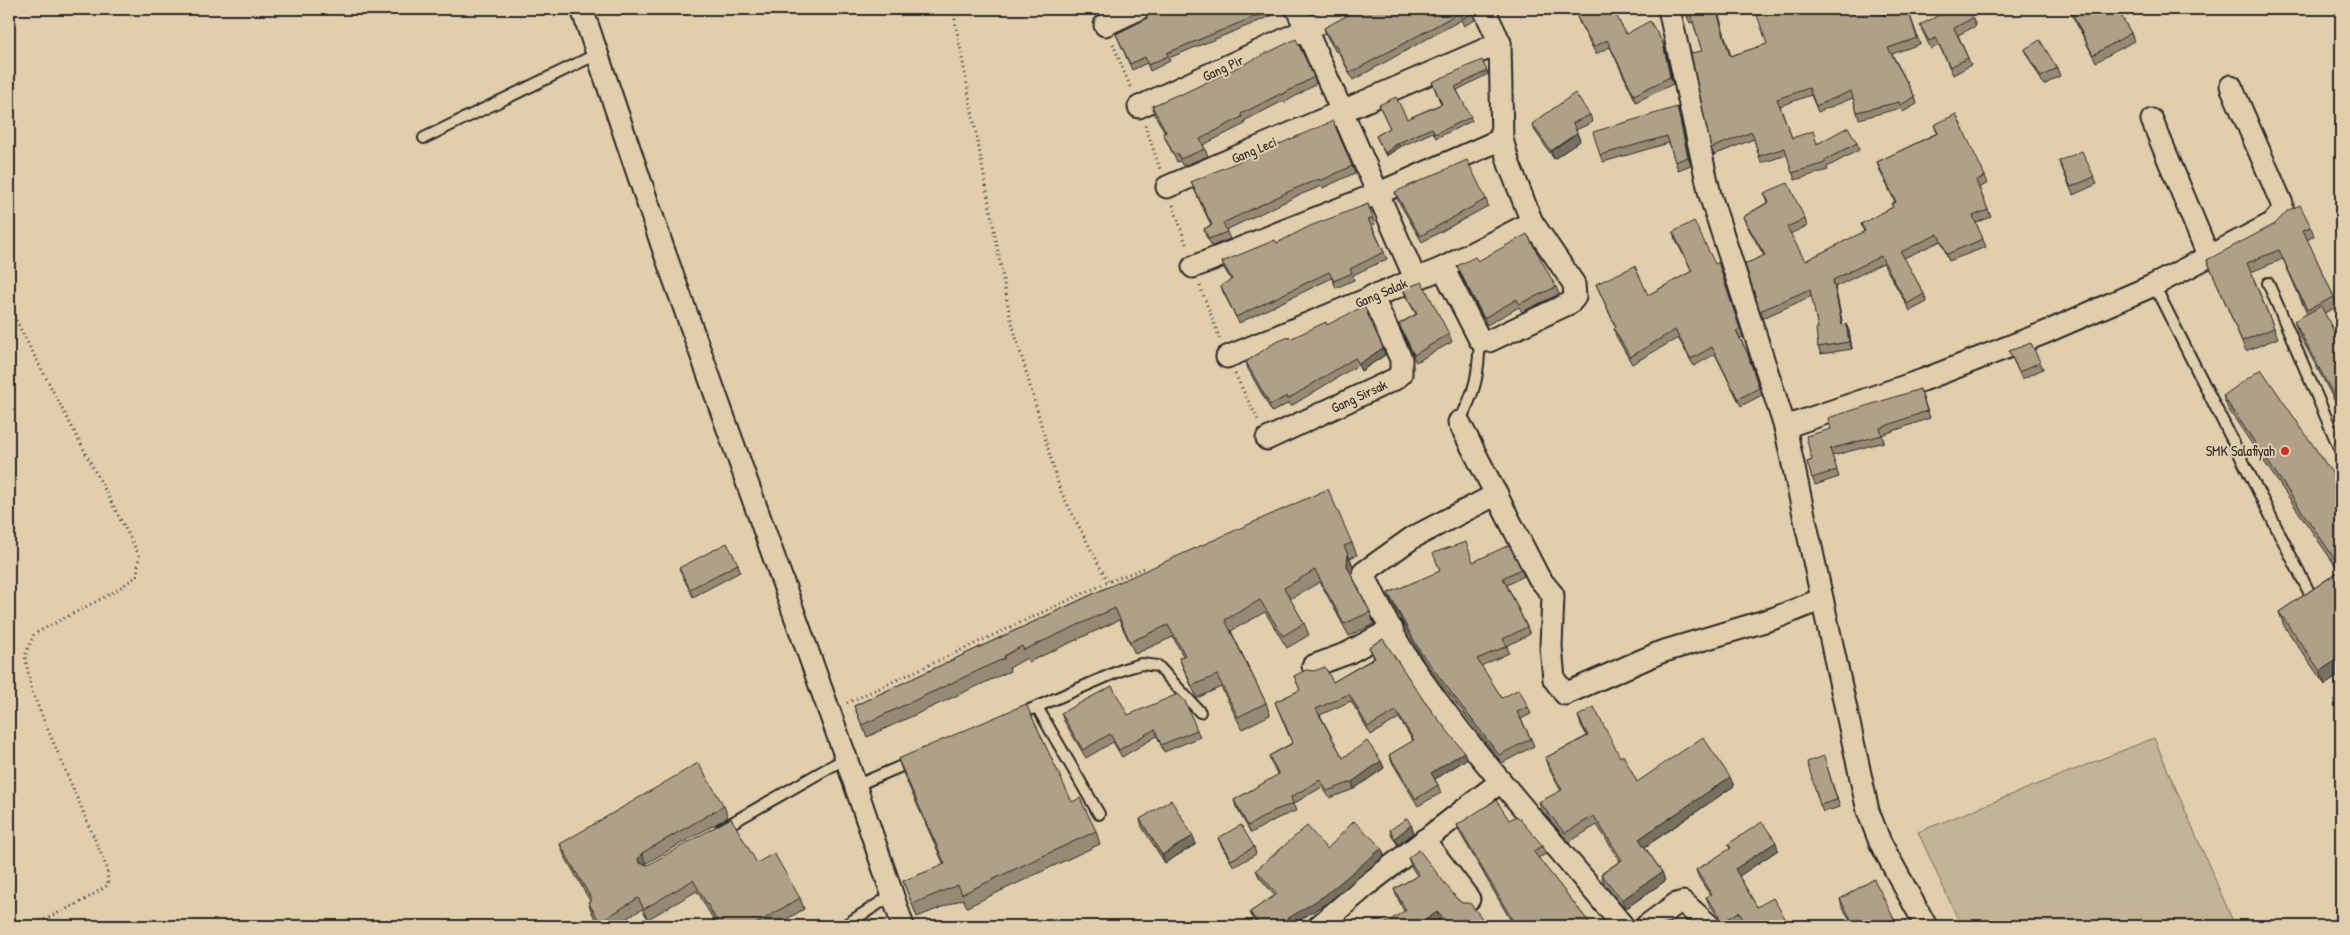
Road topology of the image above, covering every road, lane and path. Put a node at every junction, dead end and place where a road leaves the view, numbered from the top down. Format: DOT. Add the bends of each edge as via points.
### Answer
graph roads {
  1 [pos="582,9"];
  2 [pos="953,9"];
  3 [pos="1139,9"];
  4 [pos="1297,9"];
  5 [pos="1350,9"];
  6 [pos="1484,9"];
  7 [pos="1669,9"];
  8 [pos="1105,24"];
  9 [pos="1306,29"];
  10 [pos="1500,43"];
  11 [pos="597,54"];
  12 [pos="2231,86"];
  13 [pos="1139,106"];
  14 [pos="1342,113"];
  15 [pos="2152,120"];
  16 [pos="424,138"];
  17 [pos="1502,139"];
  18 [pos="1167,187"];
  19 [pos="1378,193"];
  20 [pos="1532,222"];
  21 [pos="2208,255"];
  22 [pos="1194,267"];
  23 [pos="1443,268"];
  24 [pos="1415,278"];
  25 [pos="2268,283"];
  26 [pos="2154,284"];
  27 [pos="1372,296"];
  28 [pos="9,307"];
  29 [pos="1480,340"];
  30 [pos="1227,357"];
  31 [pos="1459,422"];
  32 [pos="1785,427"];
  33 [pos="1267,439"];
  34 [pos="2341,452"];
  35 [pos="1497,494"];
  36 [pos="1147,567"];
  37 [pos="1108,582"];
  38 [pos="2310,594"];
  39 [pos="1822,599"];
  40 [pos="1392,630"];
  41 [pos="1313,666"];
  42 [pos="1037,707"];
  43 [pos="828,711"];
  44 [pos="1200,712"];
  45 [pos="1010,719"];
  46 [pos="846,758"];
  47 [pos="919,758"];
  48 [pos="1500,782"];
  49 [pos="855,786"];
  50 [pos="1099,814"];
  51 [pos="708,837"];
  52 [pos="1424,840"];
  53 [pos="892,895"];
  54 [pos="1469,899"];
  55 [pos="31,926"];
  56 [pos="844,926"];
  57 [pos="903,926"];
  58 [pos="1319,926"];
  59 [pos="1623,926"];
  60 [pos="1646,926"];
  61 [pos="1710,926"];
  62 [pos="1926,926"];
  1 -- 11 [label="street"];
  2 -- 37 [label="path" via="1010,316 1060,490"];
  3 -- 8 [label="street"];
  4 -- 9 [label="street"];
  5 -- 9 [label="street, Gang Pir"];
  6 -- 10 [label="street"];
  7 -- 32 [label="street" via="1710,195"];
  8 -- 13 [label="path"];
  9 -- 13 [label="street, Gang Pir"];
  9 -- 14 [label="street"];
  10 -- 14 [label="street, Gang Leci"];
  10 -- 17 [label="street"];
  11 -- 16 [label="lane"];
  11 -- 43 [label="street"];
  12 -- 21 [label="street" via="2278,192 2282,212 2273,223"];
  13 -- 18 [label="path"];
  14 -- 18 [label="street, Gang Leci"];
  14 -- 19 [label="street"];
  15 -- 21 [label="street"];
  17 -- 19 [label="street"];
  17 -- 20 [label="street"];
  18 -- 22 [label="path"];
  19 -- 22 [label="street"];
  19 -- 24 [label="street"];
  20 -- 23 [label="street, Gang Salak"];
  20 -- 29 [label="street" via="1574,284 1575,297 1570,303 1489,341"];
  21 -- 26 [label="street"];
  22 -- 30 [label="path"];
  23 -- 24 [label="street, Gang Salak"];
  23 -- 29 [label="street"];
  24 -- 27 [label="street, Gang Salak"];
  25 -- 34 [label="lane"];
  26 -- 32 [label="street" via="2016,344"];
  26 -- 38 [label="lane"];
  27 -- 30 [label="street, Gang Salak"];
  27 -- 33 [label="street, Gang Sirsak" via="1401,359 1401,374"];
  28 -- 55 [label="path" via="139,555 137,576 114,592 34,634 25,656 32,692 107,868 108,885"];
  29 -- 31 [label="lane" via="1478,377 1472,398"];
  30 -- 33 [label="path"];
  31 -- 35 [label="street"];
  32 -- 39 [label="street"];
  35 -- 39 [label="street" via="1539,578 1552,595 1554,678 1565,694 1661,652 1775,618"];
  35 -- 40 [label="street" via="1412,538 1363,573"];
  36 -- 37 [label="path"];
  37 -- 43 [label="path"];
  39 -- 62 [label="street" via="1868,811 1880,842"];
  40 -- 41 [label="street" via="1348,654"];
  40 -- 48 [label="street" via="1423,681"];
  42 -- 44 [label="lane" via="1141,664 1158,666"];
  42 -- 45 [label="lane"];
  42 -- 50 [label="lane"];
  43 -- 46 [label="street"];
  46 -- 49 [label="street"];
  46 -- 51 [label="lane"];
  47 -- 49 [label="lane"];
  48 -- 52 [label="street"];
  48 -- 59 [label="street"];
  49 -- 53 [label="street"];
  52 -- 54 [label="street"];
  52 -- 58 [label="street"];
  53 -- 56 [label="lane"];
  53 -- 57 [label="street"];
  60 -- 61 [label="street" via="1683,902"];
}
